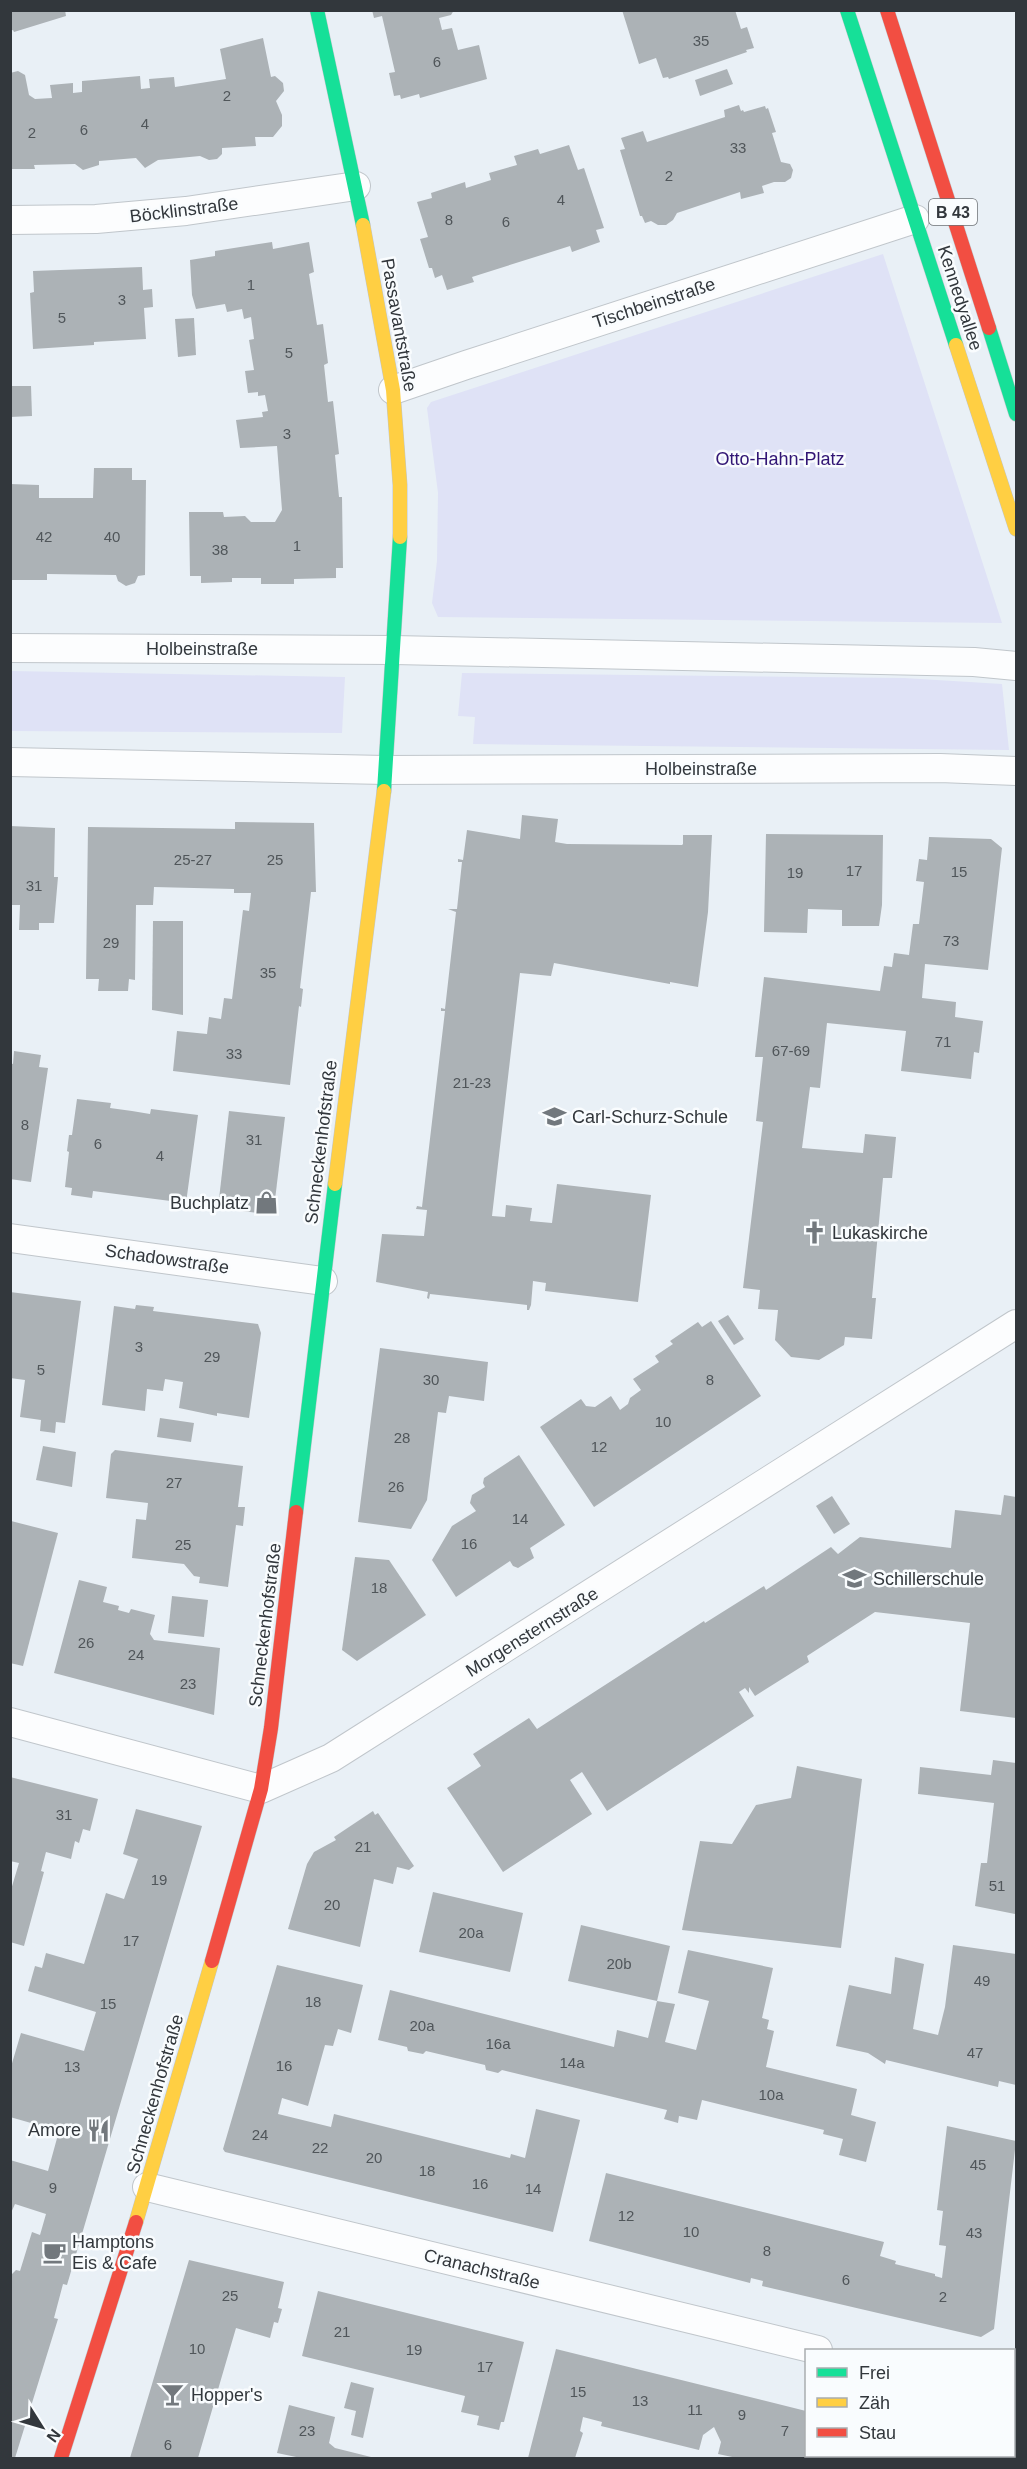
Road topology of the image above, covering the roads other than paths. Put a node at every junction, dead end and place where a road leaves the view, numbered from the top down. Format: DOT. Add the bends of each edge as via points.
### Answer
graph roads {
  1 [pos="317,10"];
  2 [pos="847,10"];
  3 [pos="887,10"];
  4 [pos="356,186"];
  5 [pos="915,219"];
  6 [pos="10,220"];
  7 [pos="393,390"];
  8 [pos="1017,414"];
  9 [pos="1017,529"];
  10 [pos="10,648"];
  11 [pos="394,650"];
  12 [pos="1017,666"];
  13 [pos="10,762"];
  14 [pos="385,770"];
  15 [pos="1017,771"];
  16 [pos="10,1238"];
  17 [pos="323,1281"];
  18 [pos="1017,1324"];
  19 [pos="10,1722"];
  20 [pos="261,1789"];
  21 [pos="147,2187"];
  22 [pos="814,2349"];
  23 [pos="61,2458"];
  1 -- 4 [label="street, Passavantstraße"];
  2 -- 5 [label="street, Kennedyallee / B 43"];
  3 -- 8 [label="street, Kennedyallee / B 43"];
  4 -- 6 [label="street, Böcklinstraße" via="186,212"];
  4 -- 7 [label="street, Passavantstraße"];
  5 -- 7 [label="street, Tischbeinstraße"];
  5 -- 9 [label="street, Kennedyallee / B 43"];
  7 -- 11 [label="street, Passavantstraße" via="400,485"];
  10 -- 11 [label="street, Holbeinstraße"];
  11 -- 12 [label="street, Holbeinstraße"];
  11 -- 14 [label="street"];
  13 -- 14 [label="street, Holbeinstraße"];
  14 -- 15 [label="street, Holbeinstraße"];
  14 -- 17 [label="street, Schneckenhofstraße"];
  16 -- 17 [label="street, Schadowstraße"];
  17 -- 20 [label="street, Schneckenhofstraße" via="272,1728"];
  18 -- 20 [label="street, Morgensternstraße" via="331,1758"];
  19 -- 20 [label="street"];
  20 -- 21 [label="street, Schneckenhofstraße"];
  21 -- 22 [label="street, Cranachstraße"];
  21 -- 23 [label="street, Schneckenhofstraße"];
}
